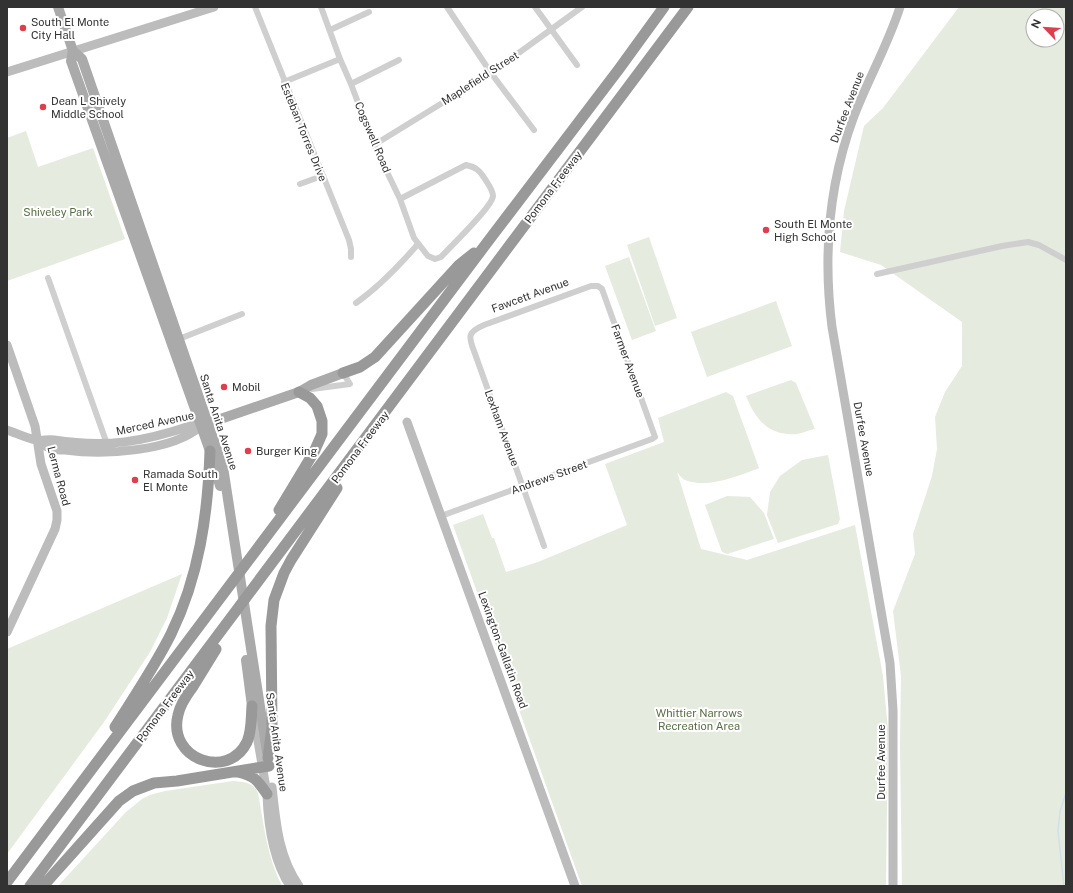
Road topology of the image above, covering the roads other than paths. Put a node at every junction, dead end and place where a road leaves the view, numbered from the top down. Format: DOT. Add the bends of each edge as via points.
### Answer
graph roads {
  1 [pos="58,7"];
  2 [pos="255,7"];
  3 [pos="322,7"];
  4 [pos="447,7"];
  5 [pos="535,7"];
  6 [pos="582,7"];
  7 [pos="664,7"];
  8 [pos="688,7"];
  9 [pos="900,7"];
  10 [pos="211,8"];
  11 [pos="368,12"];
  12 [pos="551,29"];
  13 [pos="330,30"];
  14 [pos="73,51"];
  15 [pos="340,59"];
  16 [pos="399,60"];
  17 [pos="577,65"];
  18 [pos="7,72"];
  19 [pos="491,73"];
  20 [pos="284,82"];
  21 [pos="351,84"];
  22 [pos="534,130"];
  23 [pos="374,145"];
  24 [pos="322,176"];
  25 [pos="300,184"];
  26 [pos="400,199"];
  27 [pos="418,244"];
  28 [pos="486,244"];
  29 [pos="351,256"];
  30 [pos="1066,260"];
  31 [pos="148,262"];
  32 [pos="876,274"];
  33 [pos="48,278"];
  34 [pos="598,286"];
  35 [pos="356,303"];
  36 [pos="242,314"];
  37 [pos="472,332"];
  38 [pos="179,339"];
  39 [pos="7,345"];
  40 [pos="343,373"];
  41 [pos="299,392"];
  42 [pos="397,398"];
  43 [pos="407,422"];
  44 [pos="205,424"];
  45 [pos="7,430"];
  46 [pos="179,434"];
  47 [pos="655,437"];
  48 [pos="37,440"];
  49 [pos="108,444"];
  50 [pos="210,451"];
  51 [pos="523,487"];
  52 [pos="441,516"];
  53 [pos="544,546"];
  54 [pos="233,551"];
  55 [pos="241,570"];
  56 [pos="250,593"];
  57 [pos="245,628"];
  58 [pos="7,632"];
  59 [pos="252,706"];
  60 [pos="267,764"];
  61 [pos="236,771"];
  62 [pos="267,794"];
  63 [pos="57,817"];
  64 [pos="7,882"];
  65 [pos="30,886"];
  66 [pos="43,886"];
  67 [pos="290,886"];
  68 [pos="299,886"];
  69 [pos="575,886"];
  70 [pos="893,886"];
  1 -- 14 [label="main road, Santa Anita Avenue"];
  2 -- 20 [label="street, Esteban Torres Drive"];
  3 -- 13 [label="street, Cogswell Road"];
  4 -- 19 [label="street"];
  5 -- 12 [label="street"];
  6 -- 12 [label="street, Maplefield Street"];
  7 -- 28 [label="highway, Pomona Freeway"];
  8 -- 42 [label="highway, Pomona Freeway"];
  9 -- 70 [label="street, Durfee Avenue" via="887,43 865,88 845,143 836,185 828,253 832,326 890,663 894,710"];
  10 -- 14 [label="street"];
  11 -- 13 [label="street"];
  12 -- 17 [label="street"];
  12 -- 19 [label="street, Maplefield Street"];
  13 -- 15 [label="street, Cogswell Road"];
  14 -- 18 [label="street"];
  14 -- 31 [label="main road, Santa Anita Avenue" via="71,61"];
  15 -- 20 [label="street"];
  15 -- 21 [label="street, Cogswell Road"];
  16 -- 21 [label="street"];
  19 -- 22 [label="street"];
  19 -- 23 [label="street, Maplefield Street"];
  20 -- 24 [label="street, Esteban Torres Drive"];
  21 -- 23 [label="street, Cogswell Road"];
  23 -- 26 [label="street, Cogswell Road"];
  24 -- 25 [label="street"];
  24 -- 29 [label="street, Esteban Torres Drive" via="349,240"];
  26 -- 27 [label="street, Cogswell Road"];
  26 -- 27 [label="street, Cogswell Road" via="466,165 477,168 492,190 493,198 483,213 441,257 435,259 428,256"];
  27 -- 35 [label="street" via="385,280"];
  28 -- 40 [label="highway" via="459,265 374,357 360,367"];
  28 -- 55 [label="highway, Pomona Freeway"];
  30 -- 32 [label="street" via="1028,242"];
  31 -- 38 [label="main road, Santa Anita Avenue"];
  31 -- 44 [label="main road, Santa Anita Avenue"];
  33 -- 49 [label="street"];
  34 -- 37 [label="street, Fawcett Avenue" via="591,286 489,323"];
  34 -- 47 [label="street, Farmer Avenue" via="602,289"];
  36 -- 38 [label="street"];
  37 -- 51 [label="street, Lexham Avenue" via="469,339"];
  38 -- 44 [label="main road, Santa Anita Avenue"];
  39 -- 48 [label="street, Lerma Road"];
  40 -- 41 [label="main road"];
  41 -- 44 [label="main road"];
  41 -- 55 [label="highway" via="310,398 317,406 322,421 322,434 314,452"];
  42 -- 56 [label="highway, Pomona Freeway"];
  42 -- 60 [label="highway" via="303,541 278,588 271,626 272,727"];
  43 -- 52 [label="street, Lexington-Gallatin Road"];
  44 -- 46 [label="street, Merced Avenue" via="193,433"];
  44 -- 50 [label="main road, Santa Anita Avenue"];
  44 -- 54 [label="main road, Santa Anita Avenue" via="223,467"];
  45 -- 48 [label="street, Merced Avenue"];
  46 -- 48 [label="street, Merced Avenue" via="165,443 101,453 49,448"];
  46 -- 49 [label="street, Merced Avenue"];
  47 -- 51 [label="street, Andrews Street"];
  48 -- 49 [label="street, Merced Avenue"];
  48 -- 58 [label="street, Lerma Road" via="41,464 57,511 57,520"];
  50 -- 54 [label="main road, Santa Anita Avenue"];
  50 -- 63 [label="highway" via="210,479 201,542 194,574 175,626 148,675"];
  51 -- 52 [label="street, Andrews Street"];
  51 -- 53 [label="street, Lexham Avenue"];
  52 -- 69 [label="street, Lexington-Gallatin Road"];
  54 -- 57 [label="main road, Santa Anita Avenue"];
  55 -- 63 [label="highway, Pomona Freeway"];
  56 -- 59 [label="highway" via="181,705 176,726 181,744 193,756 209,762 232,758 247,742"];
  56 -- 65 [label="highway, Pomona Freeway"];
  57 -- 59 [label="main road, Santa Anita Avenue"];
  57 -- 60 [label="main road, Santa Anita Avenue"];
  59 -- 60 [label="street, Santa Anita Avenue"];
  60 -- 61 [label="highway"];
  60 -- 62 [label="street, Santa Anita Avenue"];
  60 -- 68 [label="street, Santa Anita Avenue" via="281,849 291,875"];
  61 -- 62 [label="highway" via="255,779"];
  61 -- 66 [label="highway" via="177,781 154,782 133,791 120,801"];
  62 -- 67 [label="street, Santa Anita Avenue" via="274,850"];
  63 -- 64 [label="highway, Pomona Freeway"];
}
